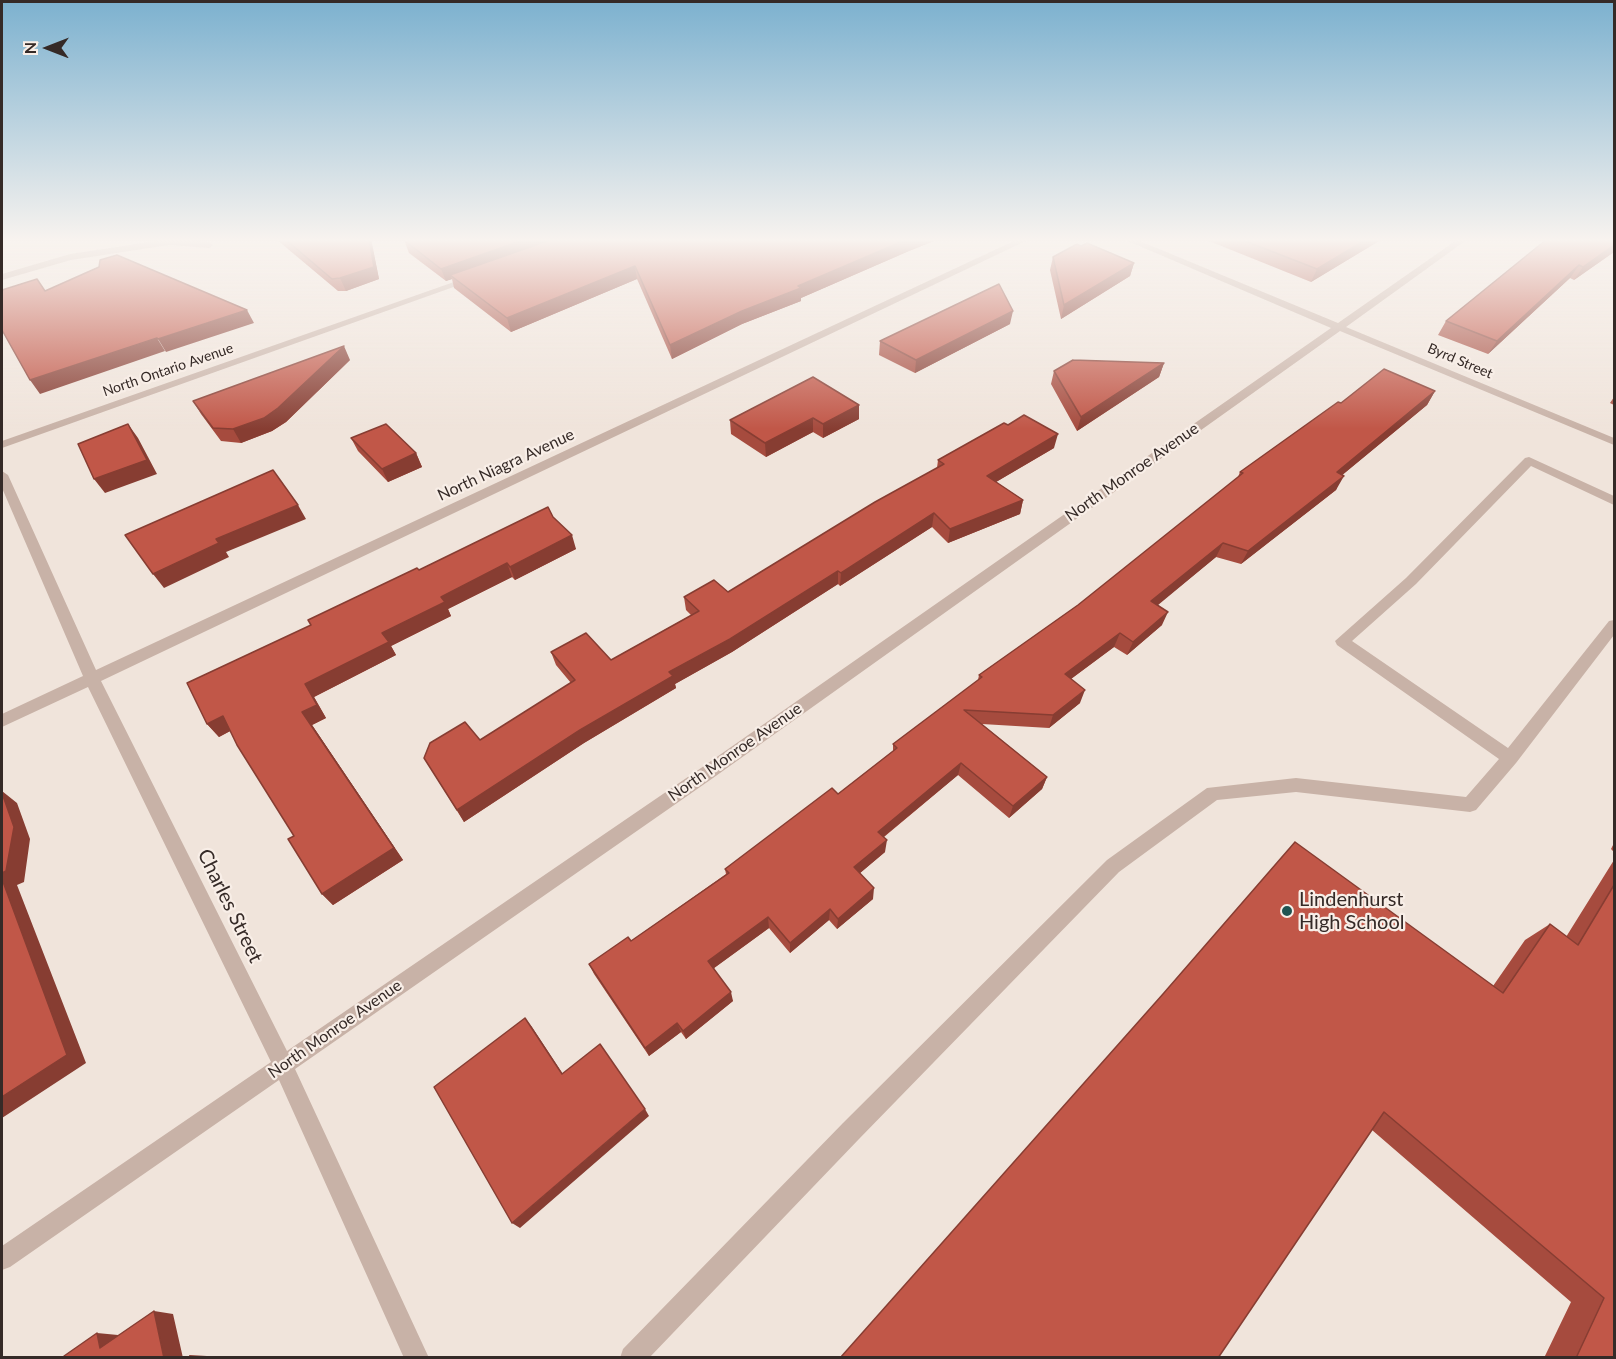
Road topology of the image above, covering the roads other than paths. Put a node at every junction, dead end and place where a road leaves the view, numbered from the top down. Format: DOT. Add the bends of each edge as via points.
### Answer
graph roads {
  1 [pos="403,302"];
  2 [pos="891,302"];
  3 [pos="1281,302"];
  4 [pos="1372,302"];
  5 [pos="1338,326"];
  6 [pos="1614,441"];
  7 [pos="2,445"];
  8 [pos="2,475"];
  9 [pos="1614,501"];
  10 [pos="1614,625"];
  11 [pos="92,679"];
  12 [pos="2,721"];
  13 [pos="1510,758"];
  14 [pos="283,1065"];
  15 [pos="2,1259"];
  16 [pos="417,1358"];
  17 [pos="632,1358"];
  1 -- 7 [label="street, North Ontario Avenue"];
  2 -- 11 [label="street, North Niagra Avenue"];
  3 -- 5 [label="street, Byrd Street"];
  4 -- 5 [label="street, North Monroe Avenue"];
  5 -- 6 [label="street, Byrd Street"];
  5 -- 14 [label="street, North Monroe Avenue" via="707,773"];
  8 -- 11 [label="street, Charles Street"];
  9 -- 13 [label="street" via="1529,461 1411,581 1342,641"];
  10 -- 13 [label="street"];
  11 -- 12 [label="street, North Niagra Avenue"];
  11 -- 14 [label="street, Charles Street"];
  13 -- 17 [label="street" via="1470,804 1296,785 1213,793 1113,866"];
  14 -- 15 [label="street, North Monroe Avenue"];
  14 -- 16 [label="street, Charles Street"];
}
